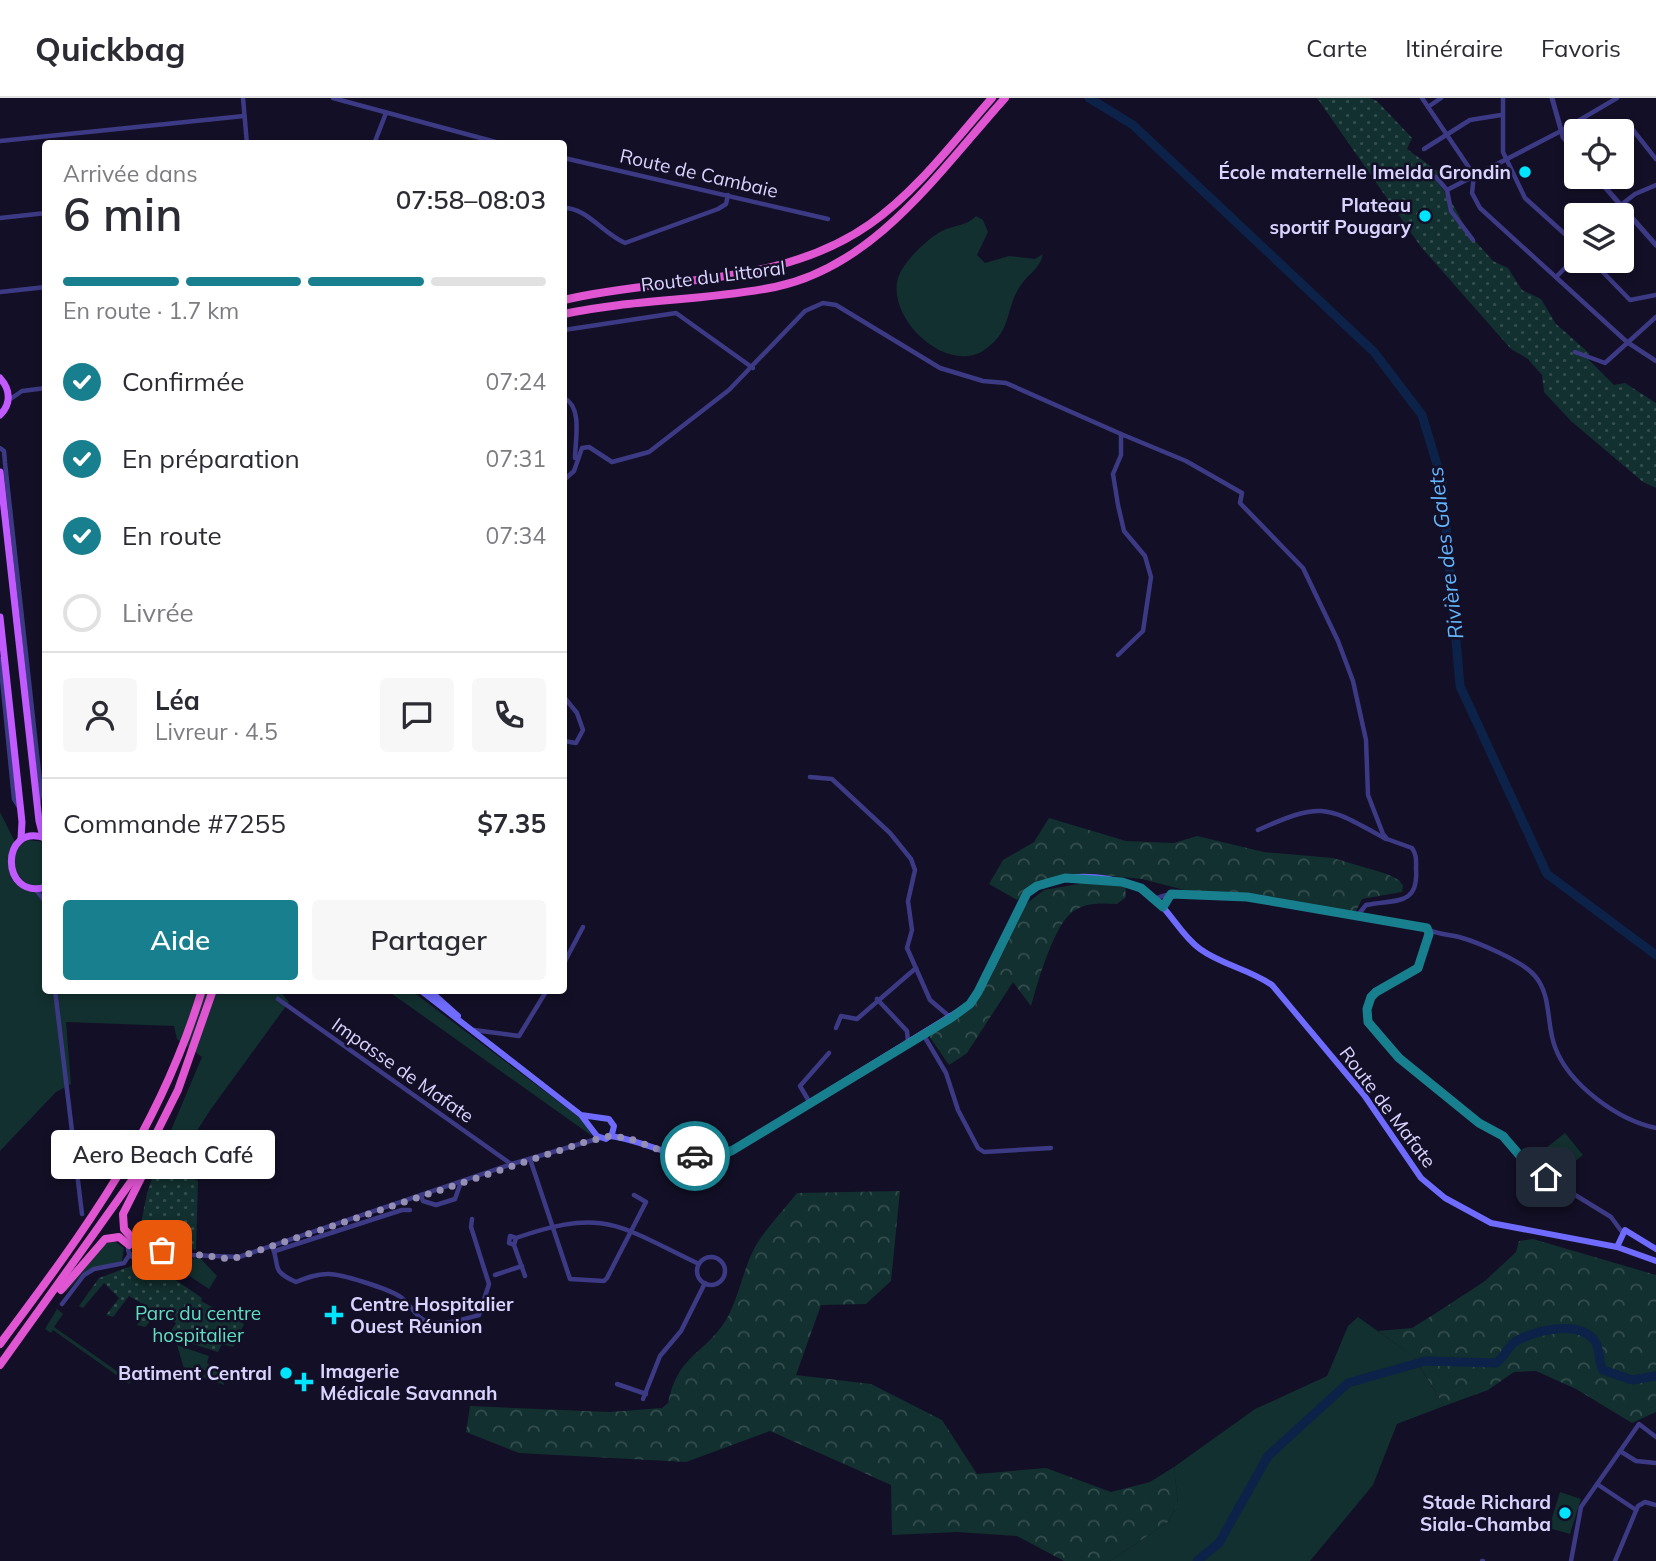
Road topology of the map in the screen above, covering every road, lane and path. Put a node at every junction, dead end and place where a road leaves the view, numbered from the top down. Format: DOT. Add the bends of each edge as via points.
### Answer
graph roads {
  1 [pos="243,98"];
  2 [pos="334,98"];
  3 [pos="992,98"];
  4 [pos="1005,98"];
  5 [pos="1422,98"];
  6 [pos="1441,98"];
  7 [pos="1503,98"];
  8 [pos="1552,98"];
  9 [pos="1618,98"];
  10 [pos="1428,107"];
  11 [pos="386,113"];
  12 [pos="1501,115"];
  13 [pos="244,116"];
  14 [pos="1561,131"];
  15 [pos="1634,131"];
  16 [pos="1445,133"];
  17 [pos="1564,136"];
  18 [pos="247,140"];
  19 [pos="376,140"];
  20 [pos="489,140"];
  21 [pos="0,141"];
  22 [pos="1424,149"];
  23 [pos="567,159"];
  24 [pos="1506,159"];
  25 [pos="1656,159"];
  26 [pos="1474,175"];
  27 [pos="1436,177"];
  28 [pos="1656,185"];
  29 [pos="1607,189"];
  30 [pos="1447,190"];
  31 [pos="728,195"];
  32 [pos="1619,203"];
  33 [pos="1622,203"];
  34 [pos="567,209"];
  35 [pos="42,213"];
  36 [pos="0,218"];
  37 [pos="828,219"];
  38 [pos="1634,220"];
  39 [pos="1564,233"];
  40 [pos="1473,240"];
  41 [pos="1656,245"];
  42 [pos="1564,269"];
  43 [pos="1604,273"];
  44 [pos="1556,277"];
  45 [pos="42,287"];
  46 [pos="0,292"];
  47 [pos="1656,295"];
  48 [pos="567,300"];
  49 [pos="567,313"];
  50 [pos="1656,317"];
  51 [pos="567,330"];
  52 [pos="1627,342"];
  53 [pos="1575,352"];
  54 [pos="1656,361"];
  55 [pos="753,368"];
  56 [pos="0,379"];
  57 [pos="7,388"];
  58 [pos="42,388"];
  59 [pos="22,391"];
  60 [pos="8,400"];
  61 [pos="567,400"];
  62 [pos="0,415"];
  63 [pos="1121,434"];
  64 [pos="0,448"];
  65 [pos="575,471"];
  66 [pos="0,472"];
  67 [pos="567,478"];
  68 [pos="0,617"];
  69 [pos="1118,655"];
  70 [pos="0,659"];
  71 [pos="567,701"];
  72 [pos="567,742"];
  73 [pos="810,777"];
  74 [pos="37,805"];
  75 [pos="20,808"];
  76 [pos="42,829"];
  77 [pos="1258,830"];
  78 [pos="42,838"];
  79 [pos="21,839"];
  80 [pos="1387,839"];
  81 [pos="42,888"];
  82 [pos="36,890"];
  83 [pos="1171,894"];
  84 [pos="42,898"];
  85 [pos="1156,900"];
  86 [pos="1163,907"];
  87 [pos="1357,916"];
  88 [pos="583,927"];
  89 [pos="1429,932"];
  90 [pos="567,956"];
  91 [pos="916,968"];
  92 [pos="55,994"];
  93 [pos="196,994"];
  94 [pos="201,994"];
  95 [pos="214,994"];
  96 [pos="215,994"];
  97 [pos="425,994"];
  98 [pos="433,994"];
  99 [pos="545,994"];
  100 [pos="278,999"];
  101 [pos="877,999"];
  102 [pos="951,1018"];
  103 [pos="192,1024"];
  104 [pos="836,1028"];
  105 [pos="471,1029"];
  106 [pos="923,1034"];
  107 [pos="908,1043"];
  108 [pos="829,1053"];
  109 [pos="810,1103"];
  110 [pos="581,1115"];
  111 [pos="600,1118"];
  112 [pos="614,1126"];
  113 [pos="1656,1128"];
  114 [pos="594,1130"];
  115 [pos="610,1136"];
  116 [pos="600,1138"];
  117 [pos="628,1138"];
  118 [pos="585,1142"];
  119 [pos="157,1148"];
  120 [pos="1051,1149"];
  121 [pos="530,1158"];
  122 [pos="512,1164"];
  123 [pos="461,1181"];
  124 [pos="421,1195"];
  125 [pos="634,1195"];
  126 [pos="410,1210"];
  127 [pos="82,1214"];
  128 [pos="472,1219"];
  129 [pos="553,1225"];
  130 [pos="631,1232"];
  131 [pos="1622,1233"];
  132 [pos="308,1237"];
  133 [pos="131,1246"];
  134 [pos="152,1247"];
  135 [pos="1618,1247"];
  136 [pos="274,1248"];
  137 [pos="1656,1250"];
  138 [pos="1656,1261"];
  139 [pos="699,1264"];
  140 [pos="522,1266"];
  141 [pos="495,1275"];
  142 [pos="525,1276"];
  143 [pos="705,1283"];
  144 [pos="62,1304"];
  145 [pos="48,1306"];
  146 [pos="0,1344"];
  147 [pos="0,1365"];
  148 [pos="617,1384"];
  149 [pos="1656,1437"];
  150 [pos="1620,1451"];
  151 [pos="1656,1463"];
  152 [pos="1597,1484"];
  153 [pos="1656,1506"];
  154 [pos="1636,1510"];
  155 [pos="1571,1561"];
  156 [pos="1615,1561"];
  1 -- 13 [label="street"];
  2 -- 11 [label="street"];
  3 -- 48 [label="highway, Route du Littoral" via="917,182 872,223 841,242 803,259 747,272"];
  4 -- 49 [label="highway, Route du Littoral" via="884,230 858,251 801,279 738,292"];
  5 -- 10 [label="street"];
  6 -- 10 [label="street"];
  7 -- 12 [label="street"];
  8 -- 14 [label="street"];
  9 -- 14 [label="street"];
  10 -- 16 [label="street"];
  11 -- 19 [label="street"];
  11 -- 20 [label="street"];
  12 -- 16 [label="street" via="1470,120"];
  12 -- 24 [label="street"];
  13 -- 18 [label="street"];
  13 -- 21 [label="street"];
  14 -- 17 [label="street"];
  14 -- 24 [label="street"];
  15 -- 25 [label="street"];
  16 -- 22 [label="street"];
  16 -- 26 [label="street"];
  23 -- 31 [label="street, Route de Cambaie"];
  24 -- 26 [label="street"];
  24 -- 39 [label="street" via="1525,198"];
  26 -- 30 [label="street"];
  26 -- 44 [label="street" via="1474,201"];
  27 -- 30 [label="street"];
  28 -- 33 [label="street"];
  29 -- 32 [label="street"];
  30 -- 40 [label="street" via="1451,211"];
  31 -- 34 [label="street" via="726,204 718,209 625,243 598,228 583,212"];
  31 -- 37 [label="street, Route de Cambaie"];
  35 -- 36 [label="street"];
  38 -- 41 [label="street"];
  42 -- 44 [label="street"];
  43 -- 47 [label="street" via="1630,300"];
  44 -- 52 [label="street"];
  45 -- 46 [label="street"];
  50 -- 52 [label="street"];
  51 -- 55 [label="street" via="676,313"];
  52 -- 53 [label="street" via="1605,363"];
  52 -- 54 [label="street"];
  55 -- 63 [label="street" via="805,311 830,303 940,368 1006,383"];
  55 -- 65 [label="street" via="649,452 612,462 589,447 582,448"];
  56 -- 57 [label="main road"];
  57 -- 59 [label="street"];
  57 -- 60 [label="main road"];
  58 -- 59 [label="street"];
  59 -- 60 [label="street"];
  60 -- 62 [label="main road"];
  61 -- 65 [label="street" via="576,417"];
  63 -- 69 [label="street" via="1122,455 1113,474 1118,505 1128,539 1145,556 1150,572 1143,631"];
  63 -- 80 [label="street" via="1186,461 1242,493 1240,503 1303,568 1353,681 1366,740 1367,788"];
  64 -- 74 [label="street" via="4,451 40,781"];
  65 -- 67 [label="street"];
  66 -- 74 [label="main road"];
  68 -- 75 [label="main road"];
  70 -- 75 [label="street" via="14,799"];
  71 -- 72 [label="street" via="583,730 576,743"];
  73 -- 91 [label="street" via="832,779 911,859 915,870 908,901 912,930 907,947"];
  74 -- 76 [label="main road"];
  75 -- 79 [label="main road"];
  77 -- 80 [label="street" via="1300,813 1332,810"];
  78 -- 79 [label="main road"];
  79 -- 82 [label="main road" via="9,851 7,868 15,882"];
  80 -- 87 [label="street" via="1415,852 1417,886 1403,900 1366,905"];
  81 -- 82 [label="main road"];
  82 -- 84 [label="street"];
  83 -- 85 [label="street"];
  83 -- 86 [label="street"];
  83 -- 87 [label="street" via="1247,897"];
  85 -- 86 [label="main road, Route de Mafate"];
  85 -- 102 [label="main road, Route de Mafate" via="1135,885 1104,880 1065,878 1033,888 1020,905 978,992"];
  86 -- 135 [label="main road, Route de Mafate" via="1198,948 1255,974 1280,994 1364,1095 1421,1178 1445,1198 1491,1223"];
  87 -- 89 [label="street" via="1424,927"];
  88 -- 90 [label="street"];
  89 -- 113 [label="street" via="1464,939 1532,973 1548,1005 1556,1050 1571,1076 1604,1104"];
  89 -- 131 [label="street, Route de Mafate" via="1418,968 1371,997 1368,1022 1399,1058 1479,1123 1503,1136 1546,1177 1611,1217"];
  91 -- 101 [label="street"];
  91 -- 102 [label="street" via="930,1000"];
  92 -- 127 [label="street"];
  93 -- 103 [label="highway"];
  94 -- 103 [label="highway"];
  95 -- 147 [label="highway" via="178,1090 135,1176"];
  96 -- 119 [label="highway" via="188,1081"];
  97 -- 105 [label="main road"];
  98 -- 105 [label="main road"];
  99 -- 105 [label="street" via="519,1036"];
  100 -- 122 [label="street, Impasse de Mafate"];
  101 -- 104 [label="street" via="856,1019 841,1016"];
  101 -- 107 [label="street" via="906,1031"];
  102 -- 106 [label="main road, Route de Mafate"];
  103 -- 146 [label="highway" via="135,1150 103,1203"];
  105 -- 110 [label="main road"];
  106 -- 107 [label="main road, Route de Mafate"];
  106 -- 120 [label="street" via="946,1073 978,1148 984,1152"];
  107 -- 109 [label="main road, Route de Mafate"];
  108 -- 109 [label="street" via="800,1086"];
  109 -- 117 [label="main road, Route de Mafate" via="712,1159 657,1149"];
  110 -- 111 [label="main road"];
  110 -- 114 [label="main road"];
  111 -- 112 [label="main road"];
  111 -- 114 [label="main road"];
  112 -- 115 [label="main road"];
  112 -- 117 [label="main road, Route de Mafate"];
  114 -- 116 [label="main road"];
  114 -- 118 [label="street"];
  115 -- 116 [label="main road"];
  115 -- 117 [label="main road, Route de Mafate"];
  116 -- 118 [label="street"];
  118 -- 121 [label="street"];
  119 -- 133 [label="highway" via="123,1214"];
  119 -- 145 [label="highway"];
  121 -- 122 [label="street"];
  121 -- 129 [label="street"];
  122 -- 123 [label="street"];
  123 -- 124 [label="street"];
  123 -- 124 [label="street" via="455,1199 436,1205 423,1201"];
  124 -- 132 [label="street"];
  125 -- 130 [label="street" via="646,1202"];
  126 -- 132 [label="street"];
  128 -- 136 [label="street" via="489,1284 479,1315 444,1324 419,1318 399,1296 335,1274 296,1282 280,1275 273,1261"];
  129 -- 130 [label="street" via="595,1220"];
  129 -- 130 [label="street" via="570,1279 604,1281"];
  129 -- 140 [label="street" via="516,1238"];
  130 -- 139 [label="street"];
  131 -- 135 [label="main road"];
  131 -- 137 [label="main road, Route de Mafate" via="1630,1231"];
  132 -- 136 [label="street"];
  133 -- 134 [label="street" via="145,1237"];
  133 -- 134 [label="street" via="137,1259 150,1254"];
  133 -- 144 [label="street" via="124,1264 83,1275"];
  133 -- 145 [label="highway" via="112,1236 100,1242"];
  134 -- 136 [label="street" via="230,1259"];
  135 -- 138 [label="main road, Route de Mafate"];
  139 -- 143 [label="street" via="699,1277"];
  139 -- 143 [label="street" via="713,1257 724,1268 718,1282"];
  140 -- 141 [label="street"];
  140 -- 142 [label="street"];
  143 -- 148 [label="street" via="681,1331 660,1356 645,1396"];
  145 -- 147 [label="highway"];
  149 -- 150 [label="street" via="1639,1424"];
  150 -- 151 [label="street" via="1636,1461"];
  150 -- 152 [label="street"];
  152 -- 154 [label="street"];
  152 -- 155 [label="street" via="1577,1517"];
  153 -- 154 [label="street" via="1645,1503"];
  154 -- 156 [label="street"];
}
